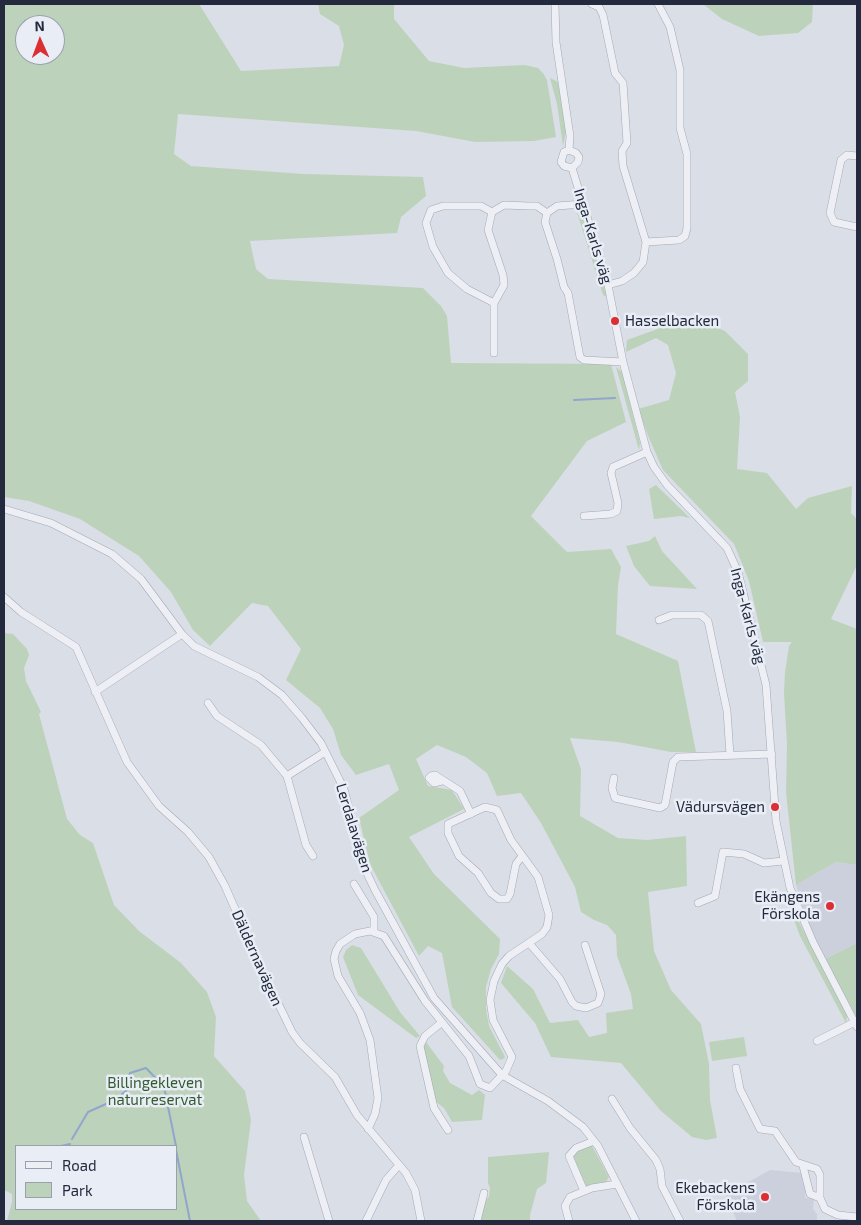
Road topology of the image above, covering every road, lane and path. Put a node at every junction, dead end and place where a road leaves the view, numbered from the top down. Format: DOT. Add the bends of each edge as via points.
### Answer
graph roads {
  1 [pos="555,4"];
  2 [pos="658,4"];
  3 [pos="597,5"];
  4 [pos="569,150"];
  5 [pos="857,156"];
  6 [pos="572,168"];
  7 [pos="582,204"];
  8 [pos="492,212"];
  9 [pos="548,213"];
  10 [pos="857,227"];
  11 [pos="646,242"];
  12 [pos="608,285"];
  13 [pos="494,303"];
  14 [pos="494,353"];
  15 [pos="623,362"];
  16 [pos="647,452"];
  17 [pos="4,508"];
  18 [pos="584,516"];
  19 [pos="4,597"];
  20 [pos="658,620"];
  21 [pos="182,634"];
  22 [pos="95,692"];
  23 [pos="208,703"];
  24 [pos="326,752"];
  25 [pos="772,754"];
  26 [pos="730,755"];
  27 [pos="287,776"];
  28 [pos="614,778"];
  29 [pos="442,781"];
  30 [pos="471,814"];
  31 [pos="313,856"];
  32 [pos="522,856"];
  33 [pos="783,861"];
  34 [pos="354,884"];
  35 [pos="698,903"];
  36 [pos="374,932"];
  37 [pos="529,943"];
  38 [pos="585,945"];
  39 [pos="441,1023"];
  40 [pos="856,1025"];
  41 [pos="817,1041"];
  42 [pos="736,1068"];
  43 [pos="502,1075"];
  44 [pos="612,1098"];
  45 [pos="368,1129"];
  46 [pos="448,1130"];
  47 [pos="304,1137"];
  48 [pos="594,1140"];
  49 [pos="399,1165"];
  50 [pos="803,1166"];
  51 [pos="617,1184"];
  52 [pos="584,1191"];
  53 [pos="484,1193"];
  54 [pos="820,1198"];
  55 [pos="857,1217"];
  56 [pos="328,1221"];
  57 [pos="366,1221"];
  58 [pos="422,1221"];
  59 [pos="477,1221"];
  60 [pos="570,1221"];
  61 [pos="636,1221"];
  62 [pos="680,1221"];
  1 -- 4 [label="street" via="556,42 570,136"];
  2 -- 11 [label="street" via="670,26 680,70 680,128 687,154 687,228 685,236 679,240"];
  3 -- 11 [label="street" via="606,25 615,73 622,83 627,143 622,151 626,180"];
  4 -- 6 [label="street" via="578,157"];
  4 -- 6 [label="street" via="564,152 561,162"];
  5 -- 10 [label="street" via="847,155 841,160 830,213 834,222"];
  6 -- 7 [label="street, Inga-Karls väg"];
  7 -- 9 [label="street" via="556,206"];
  7 -- 12 [label="street, Inga-Karls väg"];
  8 -- 9 [label="street" via="504,206 537,206"];
  8 -- 13 [label="street" via="488,230 504,275 504,285"];
  8 -- 13 [label="street" via="481,206 443,206 431,210 427,216 427,230 448,273 467,289"];
  9 -- 15 [label="street" via="545,220 564,288 568,292 580,357 584,360"];
  11 -- 12 [label="street" via="643,262 634,273"];
  12 -- 15 [label="street, Inga-Karls väg"];
  13 -- 14 [label="street"];
  15 -- 16 [label="street, Inga-Karls väg"];
  16 -- 18 [label="street" via="613,467 611,473 617,511"];
  16 -- 25 [label="street, Inga-Karls väg" via="667,485 718,537 738,572 764,677"];
  17 -- 21 [label="street, Lerdalavägen" via="51,523 112,554 141,579"];
  19 -- 22 [label="street, Däldernavägen" via="21,612 76,647"];
  20 -- 26 [label="street" via="672,615 701,615 708,621 727,711"];
  21 -- 22 [label="street"];
  21 -- 24 [label="street, Lerdalavägen" via="194,646 241,667 282,695"];
  22 -- 45 [label="street, Däldernavägen" via="117,743 137,778 159,806 197,842 217,869 292,1032 335,1078"];
  23 -- 27 [label="street" via="217,716 261,745"];
  24 -- 27 [label="street"];
  24 -- 43 [label="street, Lerdalavägen" via="344,789 364,867 419,972 434,998"];
  25 -- 26 [label="street"];
  25 -- 33 [label="street, Inga-Karls väg"];
  26 -- 28 [label="street" via="674,759 667,800 660,808 615,798"];
  27 -- 31 [label="street" via="306,846"];
  29 -- 30 [label="street" via="460,792"];
  30 -- 32 [label="street" via="485,807 497,810"];
  30 -- 32 [label="street" via="448,824 448,833 463,861 478,873 498,900 507,899 510,894 516,864"];
  32 -- 37 [label="street" via="538,877 549,915 542,934"];
  33 -- 35 [label="street" via="764,863 744,854 723,852 715,896"];
  33 -- 40 [label="street, Inga-Karls väg" via="800,916"];
  34 -- 36 [label="street" via="374,917"];
  36 -- 39 [label="street" via="389,942"];
  36 -- 45 [label="street" via="347,938 340,944 334,959 338,976 368,1035 378,1098"];
  37 -- 38 [label="street" via="560,979 572,1002 586,1008 598,1003 601,994"];
  37 -- 43 [label="street" via="502,964 491,991 493,1020 512,1057"];
  39 -- 43 [label="street" via="469,1056 480,1084 490,1088"];
  39 -- 46 [label="street" via="425,1036 420,1046 434,1108"];
  40 -- 41 [label="street"];
  42 -- 50 [label="street" via="740,1089 760,1129 775,1131 796,1162"];
  43 -- 48 [label="street, Lerdalavägen" via="570,1115"];
  44 -- 62 [label="street" via="630,1128 656,1160 662,1186"];
  45 -- 49 [label="street, Däldernavägen"];
  47 -- 56 [label="street"];
  48 -- 51 [label="street, Lerdalavägen"];
  48 -- 52 [label="street" via="576,1148 568,1156"];
  49 -- 57 [label="street" via="386,1180"];
  49 -- 58 [label="street, Däldernavägen" via="411,1181"];
  50 -- 54 [label="street" via="810,1194"];
  50 -- 54 [label="street" via="813,1166 820,1175"];
  51 -- 52 [label="street"];
  51 -- 61 [label="street, Lerdalavägen"];
  52 -- 60 [label="street" via="567,1201"];
  53 -- 59 [label="street"];
  54 -- 55 [label="street" via="830,1212"];
}
